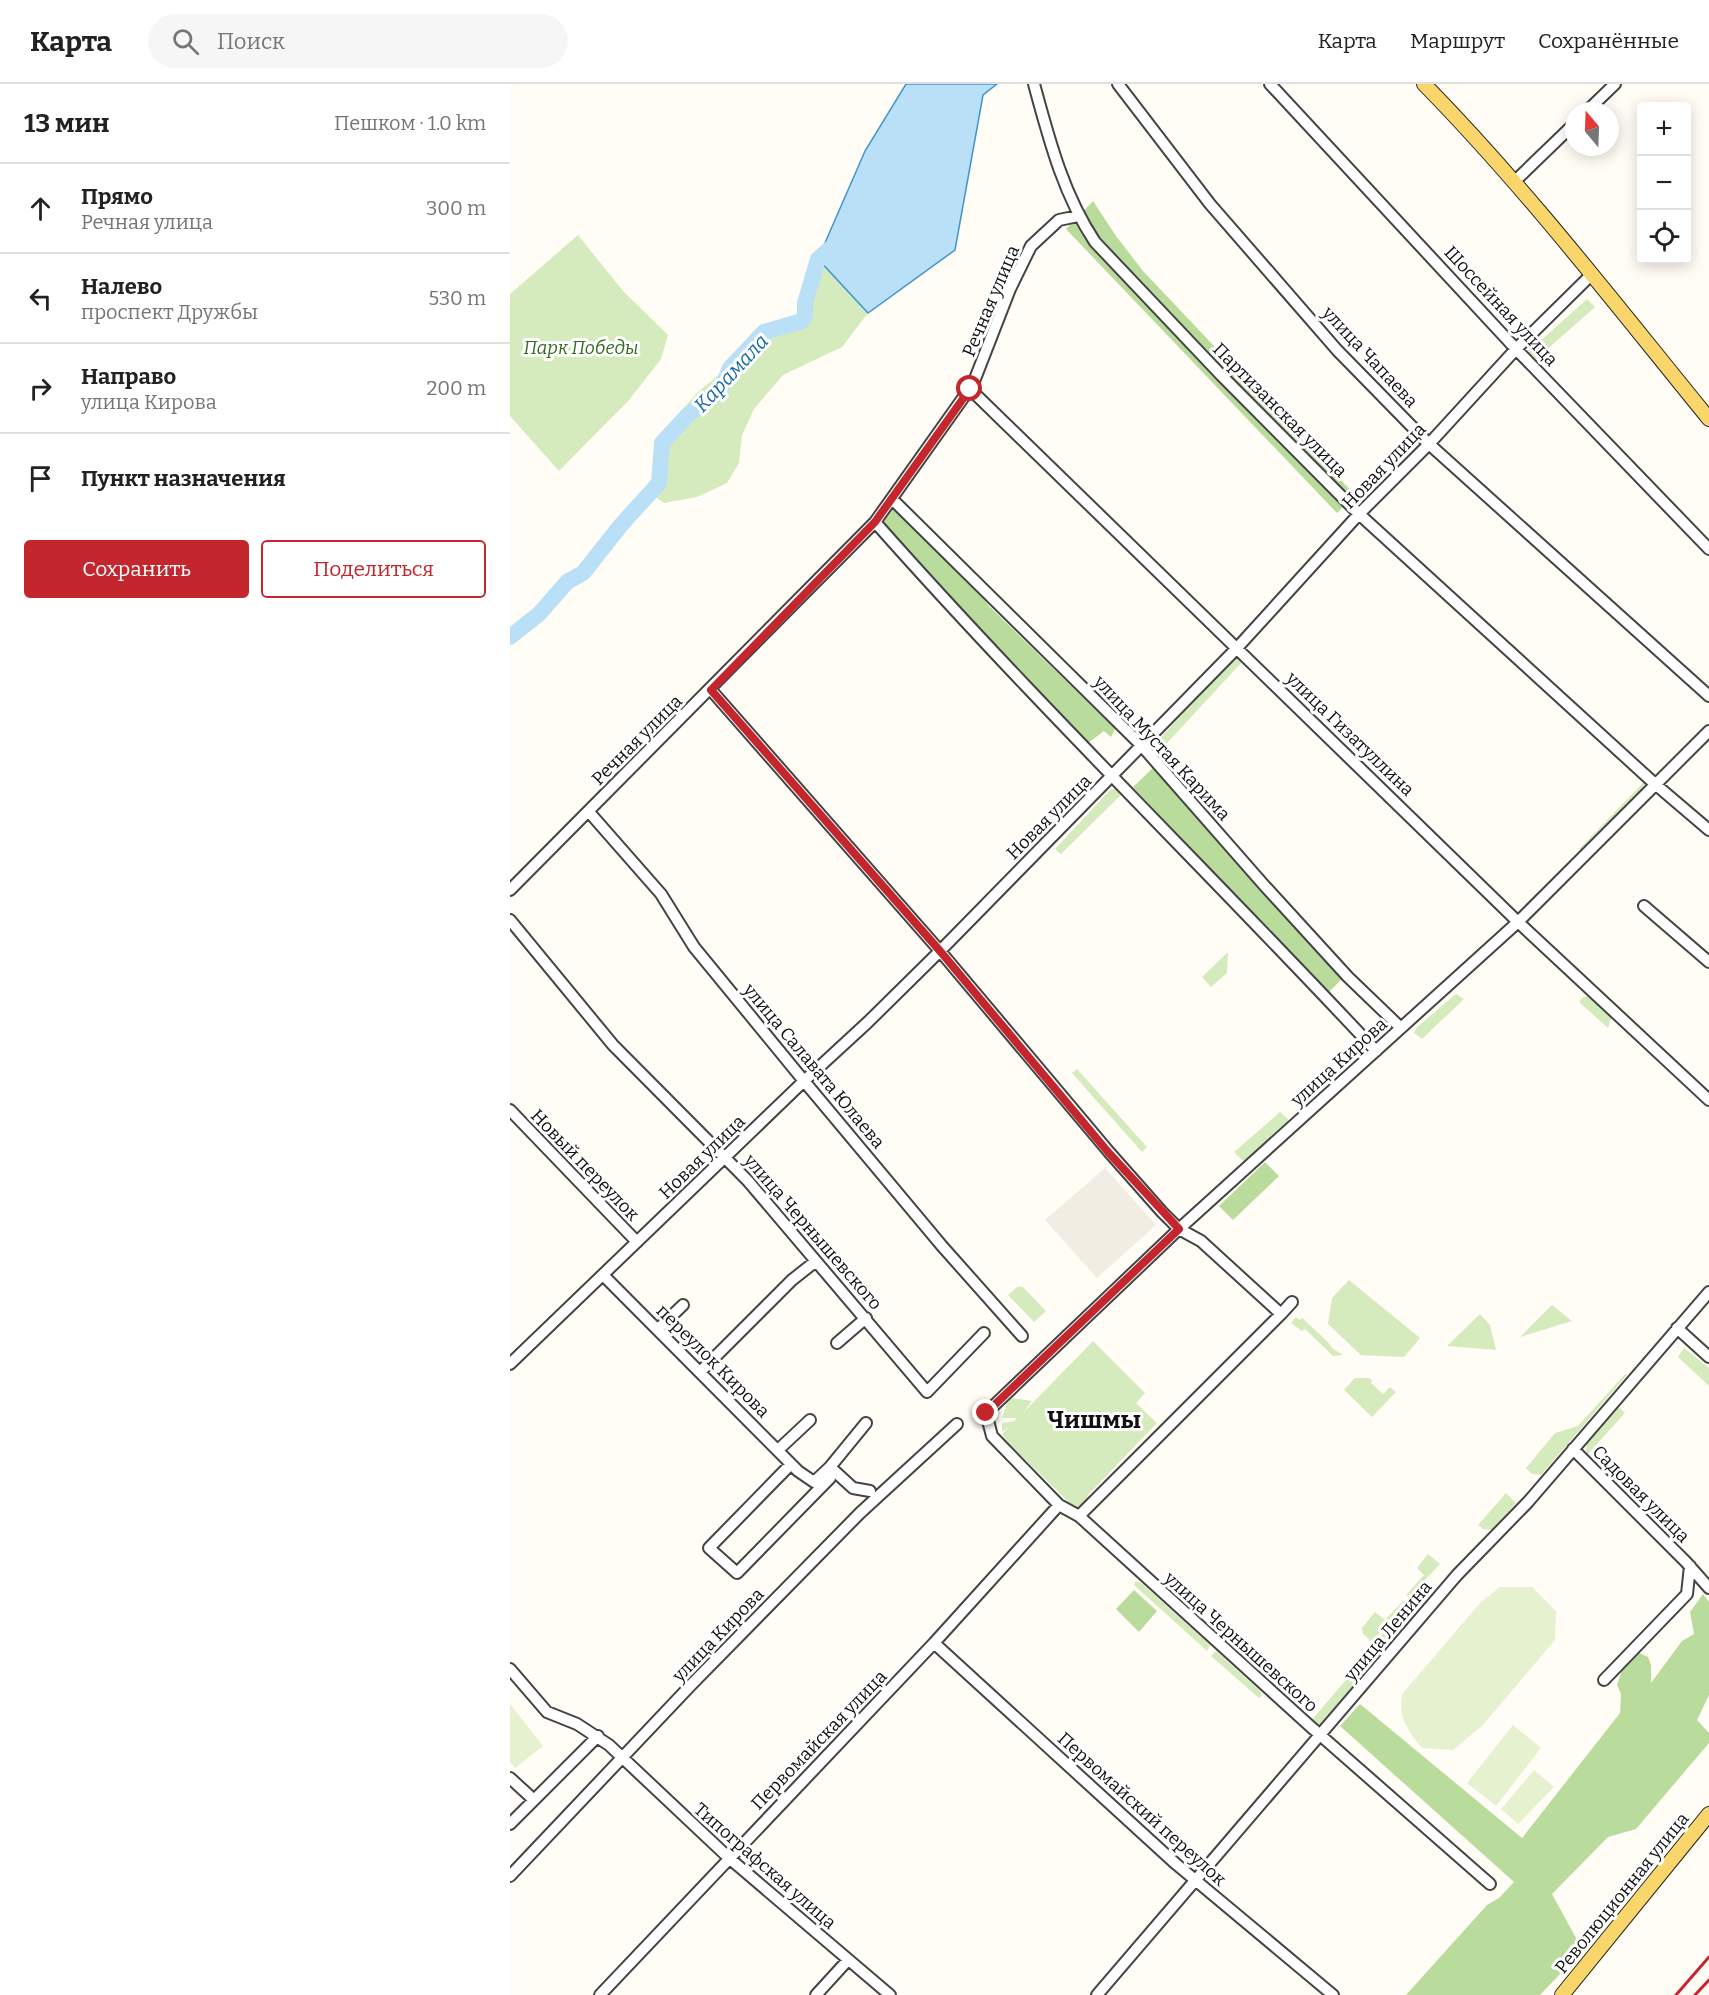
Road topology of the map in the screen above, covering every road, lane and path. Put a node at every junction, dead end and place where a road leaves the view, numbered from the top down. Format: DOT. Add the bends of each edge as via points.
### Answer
graph roads {
  1 [pos="1034,84"];
  2 [pos="1118,84"];
  3 [pos="1270,84"];
  4 [pos="1424,84"];
  5 [pos="1615,84"];
  6 [pos="1596,102"];
  7 [pos="1565,133"];
  8 [pos="1515,182"];
  9 [pos="1078,216"];
  10 [pos="1592,275"];
  11 [pos="1516,349"];
  12 [pos="970,389"];
  13 [pos="1709,418"];
  14 [pos="1429,444"];
  15 [pos="892,498"];
  16 [pos="1359,514"];
  17 [pos="875,522"];
  18 [pos="1709,549"];
  19 [pos="1237,648"];
  20 [pos="711,690"];
  21 [pos="1709,696"];
  22 [pos="1709,731"];
  23 [pos="1142,746"];
  24 [pos="1113,776"];
  25 [pos="1655,784"];
  26 [pos="589,812"];
  27 [pos="1709,830"];
  28 [pos="510,890"];
  29 [pos="1644,906"];
  30 [pos="510,920"];
  31 [pos="1518,922"];
  32 [pos="940,951"];
  33 [pos="1709,963"];
  34 [pos="1401,1028"];
  35 [pos="1376,1051"];
  36 [pos="804,1081"];
  37 [pos="1709,1100"];
  38 [pos="510,1110"];
  39 [pos="725,1157"];
  40 [pos="1179,1229"];
  41 [pos="637,1242"];
  42 [pos="816,1261"];
  43 [pos="603,1275"];
  44 [pos="1709,1292"];
  45 [pos="1292,1302"];
  46 [pos="683,1305"];
  47 [pos="1281,1314"];
  48 [pos="866,1318"];
  49 [pos="1677,1328"];
  50 [pos="658,1329"];
  51 [pos="984,1333"];
  52 [pos="1022,1336"];
  53 [pos="837,1343"];
  54 [pos="1709,1357"];
  55 [pos="510,1364"];
  56 [pos="700,1372"];
  57 [pos="986,1413"];
  58 [pos="810,1420"];
  59 [pos="866,1423"];
  60 [pos="957,1424"];
  61 [pos="1573,1449"];
  62 [pos="778,1450"];
  63 [pos="794,1467"];
  64 [pos="827,1470"];
  65 [pos="870,1491"];
  66 [pos="1059,1505"];
  67 [pos="1079,1516"];
  68 [pos="1690,1566"];
  69 [pos="1709,1588"];
  70 [pos="934,1643"];
  71 [pos="510,1669"];
  72 [pos="1604,1680"];
  73 [pos="598,1736"];
  74 [pos="1321,1736"];
  75 [pos="623,1758"];
  76 [pos="510,1778"];
  77 [pos="534,1800"];
  78 [pos="1709,1814"];
  79 [pos="510,1824"];
  80 [pos="729,1858"];
  81 [pos="510,1876"];
  82 [pos="1196,1881"];
  83 [pos="1490,1884"];
  84 [pos="848,1959"];
  85 [pos="600,1995"];
  86 [pos="816,1995"];
  87 [pos="890,1995"];
  88 [pos="1097,1995"];
  89 [pos="1333,1995"];
  90 [pos="1562,1995"];
  1 -- 9 [label="street, Партизанская улица" via="1054,155"];
  2 -- 14 [label="street, улица Чапаева" via="1217,213 1337,350"];
  3 -- 11 [label="street, Шоссейная улица"];
  4 -- 8 [label="main road"];
  5 -- 6 [label="street"];
  7 -- 8 [label="street"];
  8 -- 10 [label="main road"];
  9 -- 12 [label="street, Речная улица" via="1059,220 1031,246"];
  9 -- 16 [label="street, Партизанская улица" via="1095,242"];
  10 -- 11 [label="street, Новая улица"];
  10 -- 13 [label="main road"];
  11 -- 14 [label="street, Новая улица"];
  11 -- 18 [label="street, Шоссейная улица"];
  12 -- 15 [label="street, Речная улица"];
  12 -- 19 [label="street, улица Гизатуллина"];
  14 -- 16 [label="street, Новая улица"];
  14 -- 21 [label="street, улица Чапаева"];
  15 -- 17 [label="street, Речная улица"];
  15 -- 23 [label="street, улица Мустая Карима"];
  16 -- 19 [label="street, Новая улица"];
  16 -- 25 [label="street, Партизанская улица"];
  17 -- 20 [label="street, Речная улица"];
  17 -- 24 [label="street"];
  19 -- 23 [label="street, Новая улица"];
  19 -- 31 [label="street, улица Гизатуллина"];
  20 -- 26 [label="street, Речная улица"];
  20 -- 32 [label="street"];
  22 -- 25 [label="street, улица Кирова"];
  23 -- 24 [label="street, Новая улица"];
  23 -- 34 [label="street, улица Мустая Карима" via="1348,977"];
  24 -- 32 [label="street, Новая улица"];
  24 -- 35 [label="street"];
  25 -- 27 [label="street, Партизанская улица"];
  25 -- 31 [label="street, улица Кирова"];
  26 -- 28 [label="street, Речная улица"];
  26 -- 36 [label="street, улица Салавата Юлаева" via="661,894 694,947"];
  29 -- 33 [label="street"];
  30 -- 39 [label="street, улица Чернышевского" via="613,1045"];
  31 -- 34 [label="street, улица Кирова"];
  31 -- 37 [label="street, улица Гизатуллина"];
  32 -- 36 [label="street, Новая улица"];
  32 -- 40 [label="street" via="1108,1152"];
  34 -- 35 [label="street, улица Кирова"];
  35 -- 40 [label="street, улица Кирова"];
  36 -- 39 [label="street, Новая улица"];
  36 -- 52 [label="street, улица Салавата Юлаева"];
  38 -- 41 [label="street, Новый переулок"];
  39 -- 41 [label="street, Новая улица"];
  39 -- 42 [label="street, улица Чернышевского"];
  40 -- 47 [label="street" via="1200,1241"];
  40 -- 57 [label="street, улица Кирова"];
  41 -- 43 [label="street, Новая улица"];
  42 -- 48 [label="street, улица Чернышевского"];
  42 -- 56 [label="street" via="755,1315"];
  43 -- 50 [label="street, переулок Кирова"];
  43 -- 55 [label="street, Новая улица"];
  44 -- 49 [label="street, улица Ленина"];
  45 -- 47 [label="street"];
  46 -- 50 [label="street"];
  47 -- 67 [label="street"];
  48 -- 51 [label="street, улица Чернышевского" via="927,1392"];
  48 -- 53 [label="street"];
  49 -- 54 [label="street"];
  49 -- 61 [label="street, улица Ленина"];
  50 -- 56 [label="street, переулок Кирова"];
  56 -- 62 [label="street, переулок Кирова"];
  57 -- 66 [label="street, улица Чернышевского" via="992,1436"];
  58 -- 62 [label="street"];
  59 -- 64 [label="street"];
  60 -- 75 [label="street, улица Кирова" via="860,1513"];
  61 -- 68 [label="street, Садовая улица"];
  61 -- 74 [label="street, улица Ленина" via="1457,1575"];
  62 -- 63 [label="street, переулок Кирова"];
  63 -- 64 [label="street" via="814,1482"];
  63 -- 64 [label="street" via="709,1548 737,1573 830,1478"];
  64 -- 65 [label="street" via="853,1488"];
  66 -- 67 [label="street, улица Чернышевского"];
  66 -- 70 [label="street, Первомайская улица"];
  67 -- 74 [label="street, улица Чернышевского"];
  68 -- 69 [label="street, Садовая улица"];
  68 -- 72 [label="street" via="1687,1594"];
  70 -- 80 [label="street, Первомайская улица"];
  70 -- 82 [label="street, Первомайский переулок"];
  71 -- 73 [label="street, Типографская улица" via="546,1712"];
  73 -- 75 [label="street, Типографская улица"];
  73 -- 77 [label="street"];
  74 -- 82 [label="street, улица Ленина"];
  74 -- 83 [label="street, улица Чернышевского"];
  75 -- 80 [label="street, Типографская улица"];
  75 -- 81 [label="street, улица Кирова"];
  76 -- 77 [label="street"];
  77 -- 79 [label="street"];
  78 -- 90 [label="main road, Революционная улица"];
  80 -- 84 [label="street, Типографская улица"];
  80 -- 85 [label="street, Первомайская улица"];
  82 -- 88 [label="street, улица Ленина"];
  82 -- 89 [label="street, Первомайский переулок"];
  84 -- 86 [label="street"];
  84 -- 87 [label="street, Типографская улица"];
}
